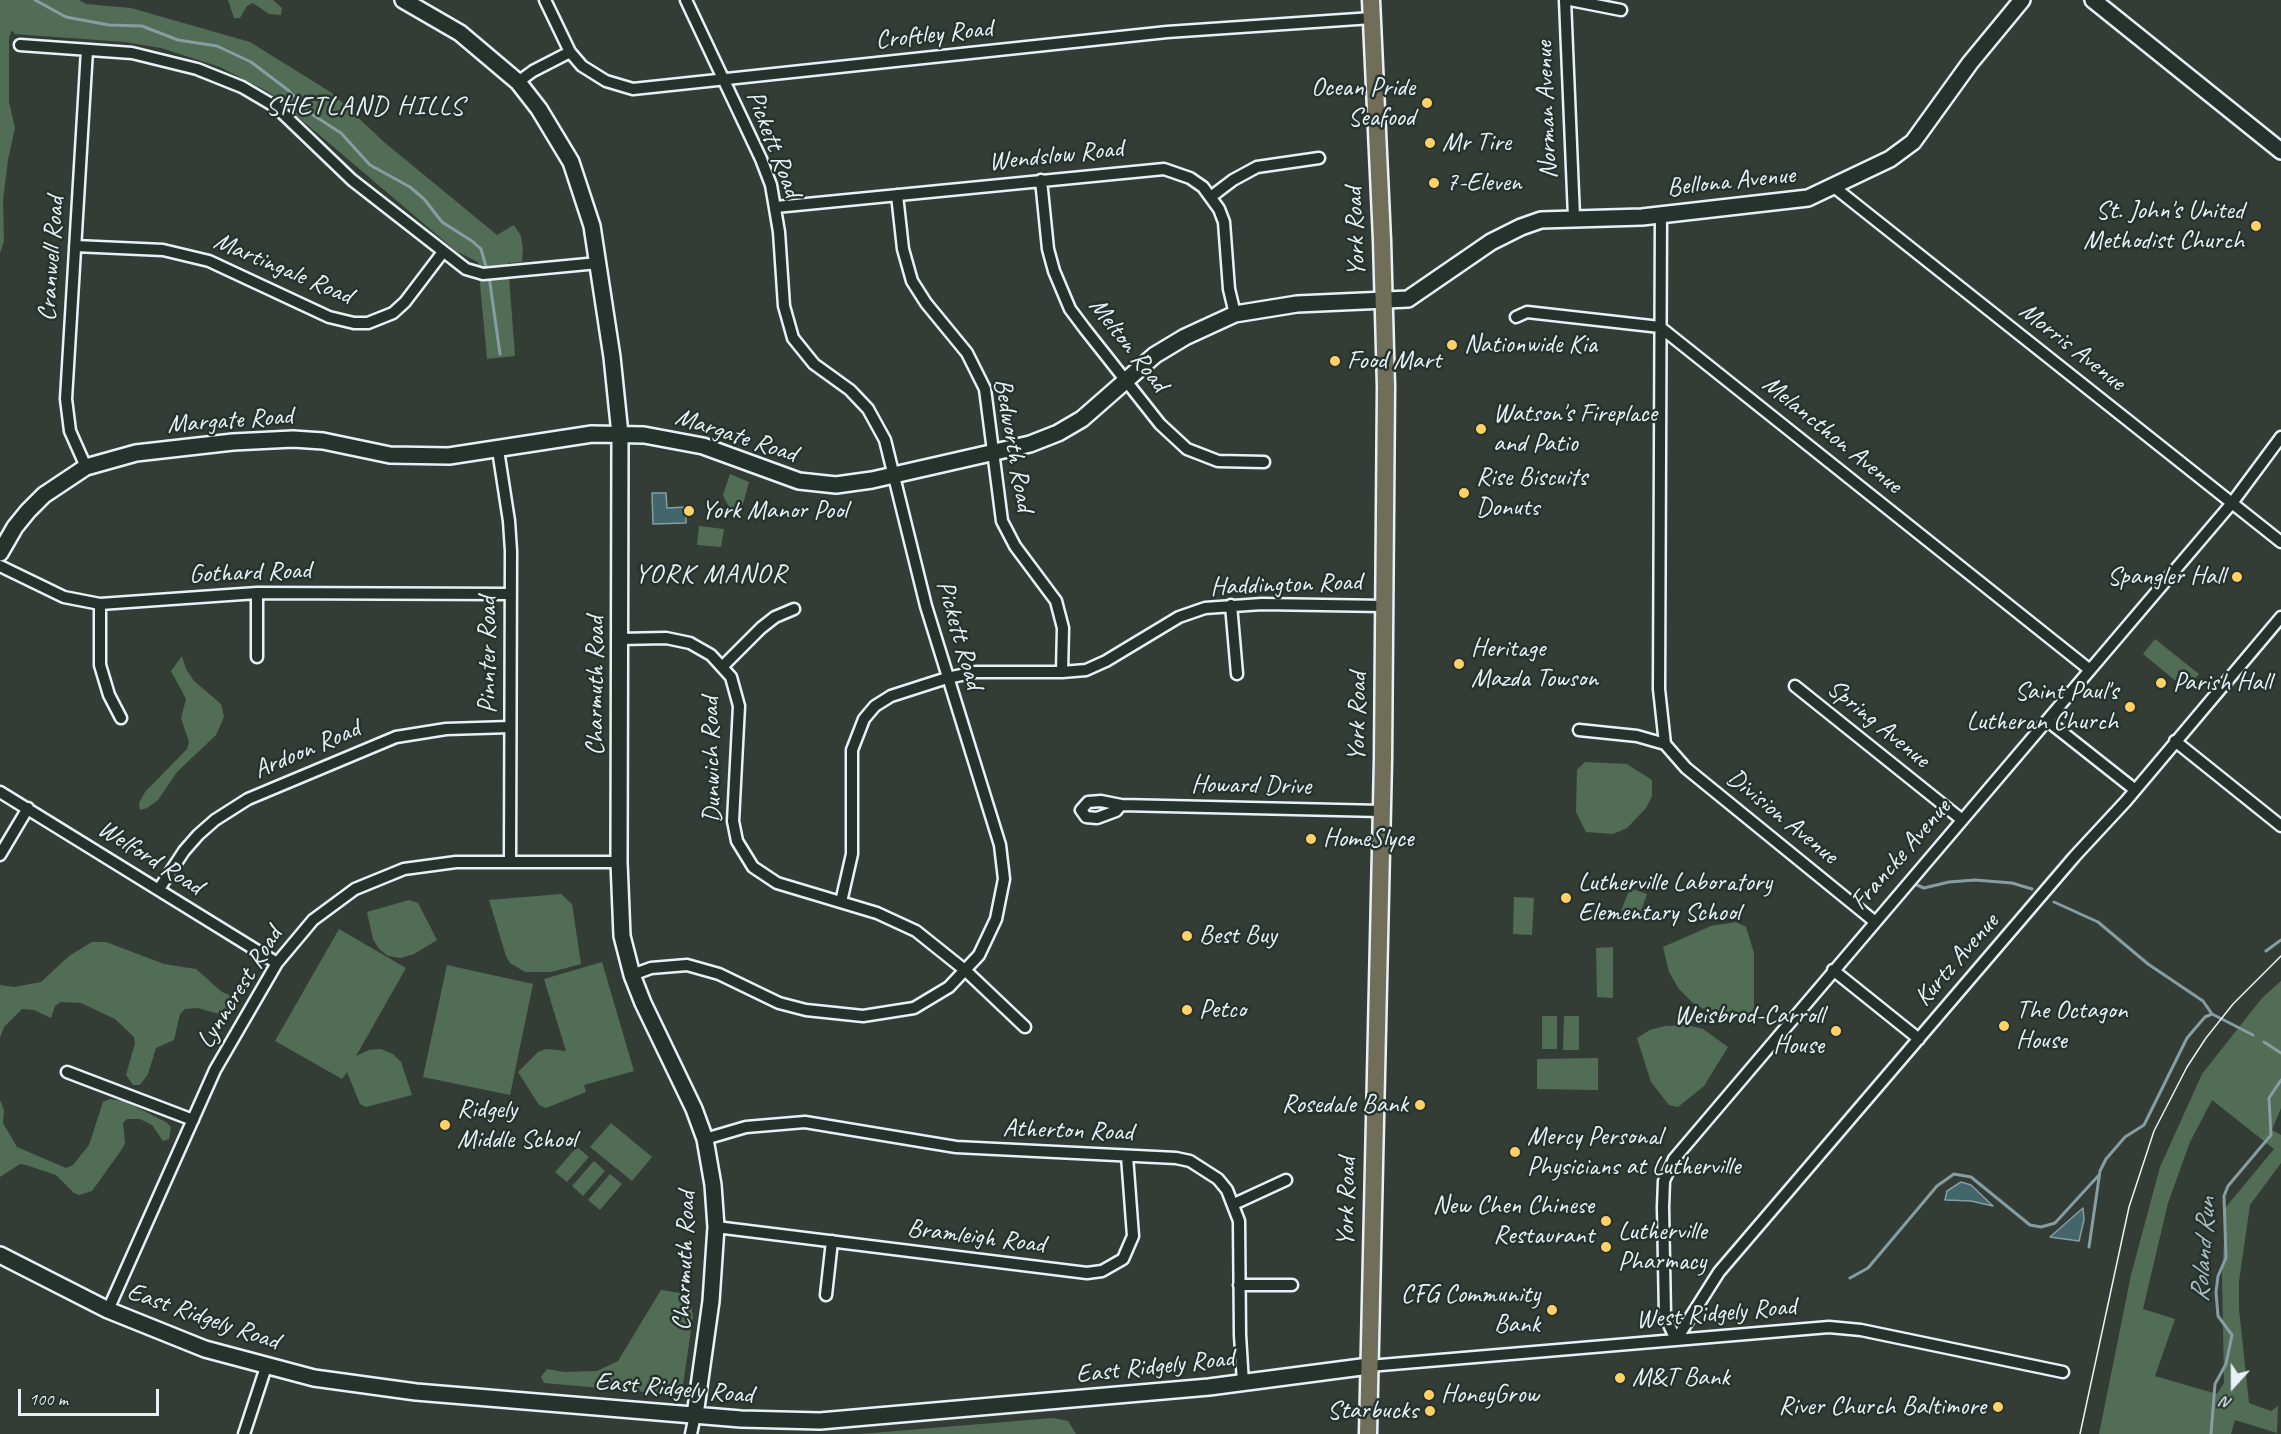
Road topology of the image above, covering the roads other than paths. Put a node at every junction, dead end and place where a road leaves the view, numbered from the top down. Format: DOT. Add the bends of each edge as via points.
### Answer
graph roads {
  1 [pos="403,0"];
  2 [pos="545,0"];
  3 [pos="686,0"];
  4 [pos="1371,0"];
  5 [pos="1565,0"];
  6 [pos="1570,0"];
  7 [pos="2022,0"];
  8 [pos="2093,0"];
  9 [pos="1621,10"];
  10 [pos="1372,18"];
  11 [pos="20,45"];
  12 [pos="87,50"];
  13 [pos="570,52"];
  14 [pos="723,81"];
  15 [pos="518,82"];
  16 [pos="2281,151"];
  17 [pos="1319,158"];
  18 [pos="1041,180"];
  19 [pos="1834,187"];
  20 [pos="897,195"];
  21 [pos="1212,196"];
  22 [pos="776,207"];
  23 [pos="1661,214"];
  24 [pos="1574,217"];
  25 [pos="75,246"];
  26 [pos="443,252"];
  27 [pos="598,263"];
  28 [pos="1384,300"];
  29 [pos="1235,314"];
  30 [pos="1516,317"];
  31 [pos="1660,327"];
  32 [pos="1126,381"];
  33 [pos="620,434"];
  34 [pos="2281,437"];
  35 [pos="498,450"];
  36 [pos="993,453"];
  37 [pos="1264,462"];
  38 [pos="86,467"];
  39 [pos="894,476"];
  40 [pos="2232,503"];
  41 [pos="2281,542"];
  42 [pos="0,554"];
  43 [pos="0,566"];
  44 [pos="256,593"];
  45 [pos="510,594"];
  46 [pos="100,604"];
  47 [pos="1231,605"];
  48 [pos="1384,606"];
  49 [pos="794,609"];
  50 [pos="2281,617"];
  51 [pos="620,639"];
  52 [pos="257,657"];
  53 [pos="723,666"];
  54 [pos="2090,670"];
  55 [pos="1062,672"];
  56 [pos="1237,674"];
  57 [pos="947,678"];
  58 [pos="1795,686"];
  59 [pos="121,718"];
  60 [pos="2048,721"];
  61 [pos="510,727"];
  62 [pos="1579,730"];
  63 [pos="2175,741"];
  64 [pos="1665,744"];
  65 [pos="2134,789"];
  66 [pos="0,792"];
  67 [pos="1121,805"];
  68 [pos="28,808"];
  69 [pos="1381,811"];
  70 [pos="1961,819"];
  71 [pos="2281,826"];
  72 [pos="0,855"];
  73 [pos="510,862"];
  74 [pos="620,862"];
  75 [pos="159,889"];
  76 [pos="841,902"];
  77 [pos="1874,921"];
  78 [pos="277,963"];
  79 [pos="1833,970"];
  80 [pos="966,971"];
  81 [pos="632,975"];
  82 [pos="1025,1027"];
  83 [pos="1919,1039"];
  84 [pos="67,1072"];
  85 [pos="193,1120"];
  86 [pos="705,1139"];
  87 [pos="1127,1156"];
  88 [pos="1286,1180"];
  89 [pos="1234,1204"];
  90 [pos="716,1227"];
  91 [pos="832,1241"];
  92 [pos="0,1255"];
  93 [pos="1239,1285"];
  94 [pos="1292,1285"];
  95 [pos="826,1295"];
  96 [pos="108,1310"];
  97 [pos="1676,1340"];
  98 [pos="1369,1366"];
  99 [pos="266,1367"];
  100 [pos="2063,1372"];
  101 [pos="1243,1383"];
  102 [pos="695,1415"];
  103 [pos="244,1434"];
  104 [pos="691,1434"];
  105 [pos="1368,1434"];
  1 -- 15 [label="street, Charmuth Road" via="460,33"];
  2 -- 13 [label="street, Croftley Road"];
  3 -- 14 [label="street, Pickett Road"];
  4 -- 10 [label="main road, York Road"];
  5 -- 24 [label="street, Norman Avenue"];
  6 -- 9 [label="street"];
  7 -- 19 [label="street, Bellona Avenue" via="1913,142 1890,159"];
  8 -- 16 [label="street"];
  10 -- 14 [label="street, Croftley Road" via="1167,32"];
  10 -- 28 [label="main road, York Road"];
  11 -- 12 [label="street"];
  12 -- 25 [label="street, Cranwell Road"];
  12 -- 26 [label="street" via="132,53 197,69 252,92 284,114 352,180"];
  13 -- 14 [label="street, Croftley Road" via="591,72 633,89"];
  13 -- 15 [label="street"];
  14 -- 22 [label="street, Pickett Road" via="761,159"];
  15 -- 27 [label="street, Charmuth Road" via="571,162 592,226"];
  17 -- 21 [label="street" via="1257,166"];
  18 -- 20 [label="street, Wendslow Road"];
  18 -- 21 [label="street, Wendslow Road" via="1164,169 1190,178"];
  18 -- 32 [label="street, Melton Road" via="1048,249 1061,290 1085,329"];
  19 -- 23 [label="street, Bellona Avenue" via="1794,201"];
  19 -- 40 [label="street, Morris Avenue"];
  20 -- 22 [label="street, Wendslow Road"];
  20 -- 36 [label="street, Bedworth Road" via="908,271 922,297 980,375 988,401"];
  21 -- 29 [label="street, Wendslow Road" via="1224,222"];
  22 -- 39 [label="street, Pickett Road" via="789,329 807,357 850,390 875,418"];
  23 -- 24 [label="street, Bellona Avenue"];
  23 -- 31 [label="street"];
  24 -- 28 [label="street, Bellona Avenue" via="1541,220 1521,227 1491,242 1407,299"];
  25 -- 26 [label="street, Martingale Road" via="185,254 229,268 329,317 354,323 368,323 393,313"];
  25 -- 38 [label="street, Cranwell Road" via="66,399 70,431"];
  26 -- 27 [label="street" via="466,269 483,274"];
  27 -- 33 [label="street, Charmuth Road"];
  28 -- 29 [label="street, Margate Road" via="1297,304"];
  28 -- 48 [label="main road, York Road"];
  29 -- 32 [label="street, Margate Road" via="1155,355"];
  30 -- 31 [label="street" via="1527,312"];
  31 -- 54 [label="street, Melancthon Avenue"];
  31 -- 64 [label="street" via="1659,689"];
  32 -- 36 [label="street, Margate Road" via="1058,433"];
  32 -- 37 [label="street, Melton Road" via="1164,428 1187,449 1218,461"];
  33 -- 35 [label="street, Margate Road" via="592,434"];
  33 -- 39 [label="street, Margate Road" via="688,442 810,484 848,484"];
  33 -- 51 [label="street, Charmuth Road"];
  34 -- 40 [label="street, Francke Avenue"];
  35 -- 38 [label="street, Margate Road" via="449,456 390,455 323,441 259,439 136,453"];
  35 -- 45 [label="street, Pinnter Road" via="509,521"];
  36 -- 39 [label="street, Margate Road"];
  36 -- 55 [label="street, Bedworth Road" via="1007,533 1048,589 1061,614"];
  38 -- 42 [label="street, Margate Road" via="44,495 28,511"];
  39 -- 57 [label="street, Pickett Road"];
  40 -- 41 [label="street, Morris Avenue"];
  40 -- 54 [label="street, Francke Avenue"];
  43 -- 46 [label="street, Gothard Road" via="64,597"];
  44 -- 45 [label="street, Gothard Road"];
  44 -- 46 [label="street, Gothard Road"];
  44 -- 52 [label="street"];
  45 -- 61 [label="street, Pinnter Road"];
  46 -- 59 [label="street" via="99,665"];
  47 -- 48 [label="street, Haddington Road"];
  47 -- 55 [label="street, Haddington Road" via="1179,617 1096,666"];
  47 -- 56 [label="street"];
  48 -- 69 [label="main road, York Road"];
  49 -- 53 [label="street" via="761,628"];
  50 -- 63 [label="street, Kurtz Avenue"];
  51 -- 53 [label="street, Dunwich Road" via="678,639 701,648"];
  51 -- 74 [label="street, Charmuth Road"];
  53 -- 76 [label="street, Dunwich Road" via="731,677 739,706 733,821 737,841 759,872 777,883"];
  54 -- 60 [label="street, Francke Avenue"];
  55 -- 57 [label="street, Haddington Road" via="989,671"];
  57 -- 76 [label="street, Haddington Road" via="891,696 875,706 857,732 850,769 852,854"];
  57 -- 80 [label="street, Pickett Road" via="1003,861 996,919 979,955"];
  58 -- 70 [label="street, Spring Avenue"];
  60 -- 65 [label="street"];
  60 -- 70 [label="street, Francke Avenue"];
  61 -- 73 [label="street, Pinnter Road"];
  61 -- 75 [label="street, Ardoon Road" via="446,729 396,737 248,799 198,835"];
  62 -- 64 [label="street" via="1637,736"];
  63 -- 65 [label="street, Kurtz Avenue"];
  63 -- 71 [label="street"];
  64 -- 77 [label="street, Division Avenue" via="1686,768"];
  65 -- 83 [label="street, Kurtz Avenue"];
  66 -- 68 [label="street, Welford Road"];
  67 -- 69 [label="street, Howard Drive"];
  68 -- 72 [label="street"];
  68 -- 75 [label="street, Welford Road"];
  69 -- 98 [label="main road, York Road"];
  70 -- 77 [label="street, Francke Avenue"];
  73 -- 74 [label="street, Lynncrest Road"];
  73 -- 78 [label="street, Lynncrest Road" via="432,864 376,878 333,903 294,940"];
  74 -- 81 [label="street, Charmuth Road" via="622,936"];
  75 -- 78 [label="street, Welford Road"];
  76 -- 80 [label="street, Dunwich Road" via="898,921"];
  77 -- 79 [label="street, Francke Avenue"];
  78 -- 85 [label="street, Lynncrest Road" via="215,1070"];
  79 -- 83 [label="street"];
  79 -- 97 [label="street, Francke Avenue" via="1689,1138 1670,1166 1663,1200 1665,1316"];
  80 -- 81 [label="street, Pickett Road" via="949,987 914,1008 863,1016 793,1008 719,974 687,965 651,968"];
  80 -- 82 [label="street, Dunwich Road"];
  81 -- 86 [label="street, Charmuth Road"];
  83 -- 97 [label="street, Kurtz Avenue" via="1719,1272"];
  84 -- 85 [label="street"];
  85 -- 96 [label="street, Lynncrest Road"];
  86 -- 87 [label="street, Atherton Road" via="746,1127 805,1122 956,1147"];
  86 -- 90 [label="street, Charmuth Road"];
  87 -- 89 [label="street, Atherton Road" via="1190,1161 1218,1179"];
  87 -- 91 [label="street, Bramleigh Road" via="1133,1236 1123,1259 1102,1271 1087,1273"];
  88 -- 89 [label="street"];
  89 -- 93 [label="street, Atherton Road" via="1240,1238"];
  90 -- 91 [label="street, Bramleigh Road"];
  90 -- 102 [label="street, Charmuth Road" via="711,1300"];
  91 -- 95 [label="street"];
  92 -- 96 [label="street, East Ridgely Road"];
  93 -- 94 [label="street"];
  93 -- 101 [label="street, Atherton Road"];
  96 -- 99 [label="street, East Ridgely Road" via="205,1349"];
  97 -- 98 [label="street, West Ridgely Road"];
  97 -- 100 [label="street, West Ridgely Road" via="1849,1328"];
  98 -- 101 [label="street, East Ridgely Road"];
  98 -- 105 [label="main road, York Road"];
  99 -- 102 [label="street, East Ridgely Road" via="384,1389"];
  99 -- 103 [label="street"];
  101 -- 102 [label="street, East Ridgely Road" via="844,1420 778,1421"];
  102 -- 104 [label="street, Charmuth Road"];
}
